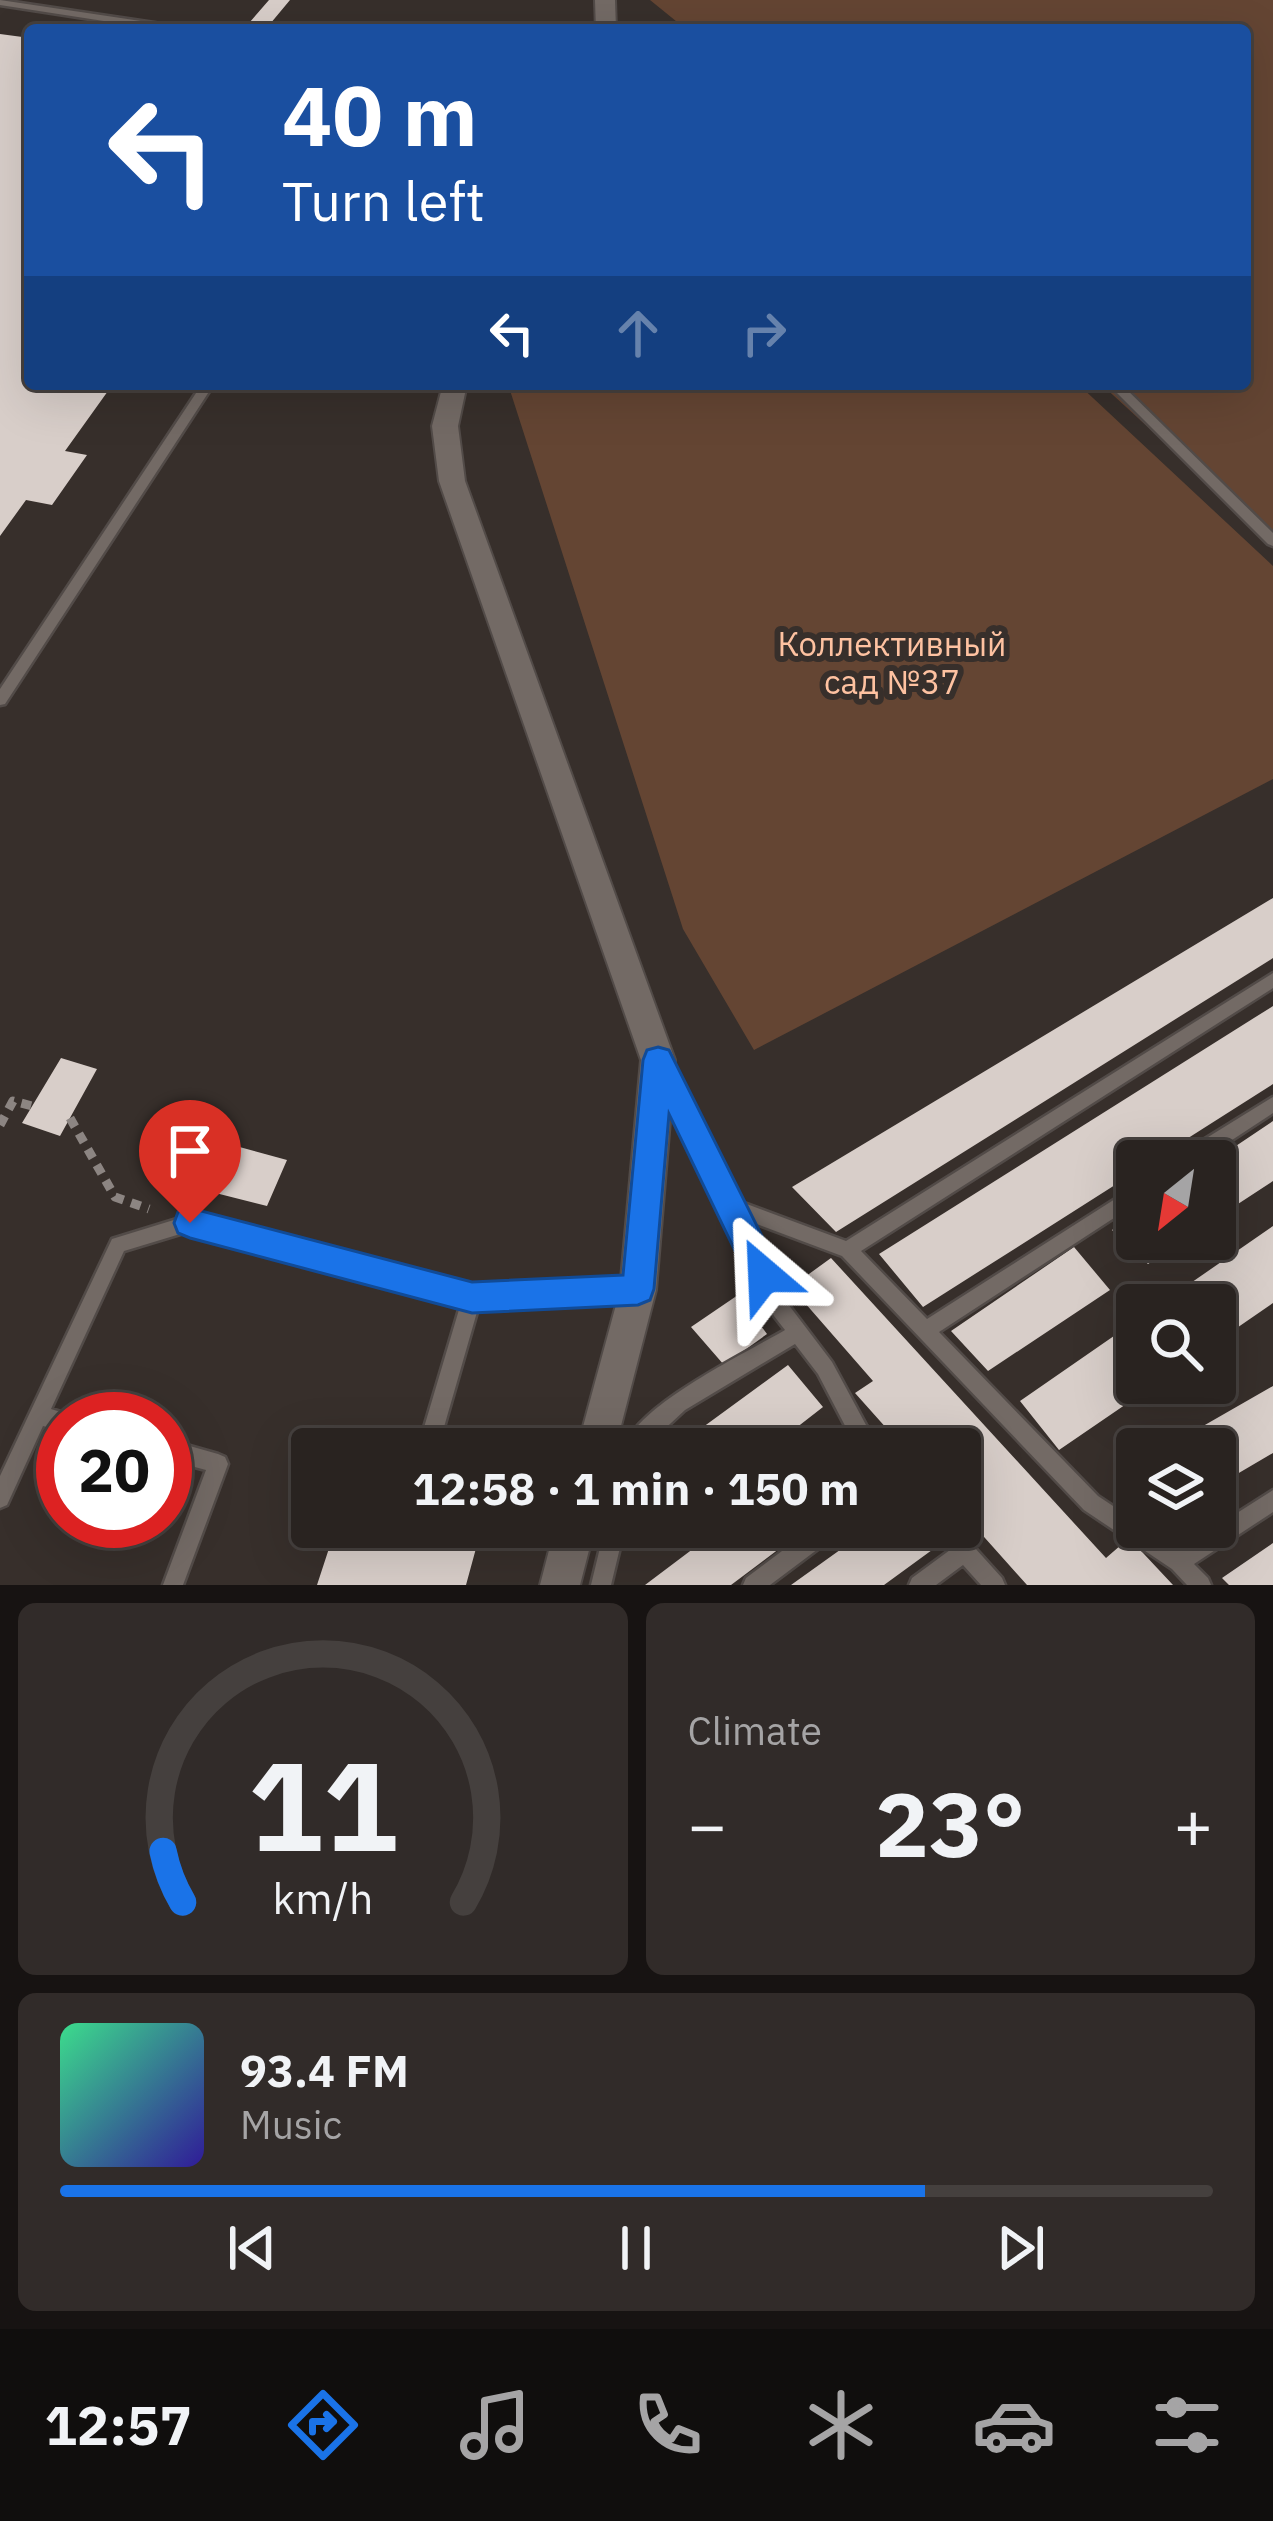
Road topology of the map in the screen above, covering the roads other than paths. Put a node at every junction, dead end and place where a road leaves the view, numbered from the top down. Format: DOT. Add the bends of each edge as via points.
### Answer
graph roads {
  1 [pos="0,2"];
  2 [pos="142,24"];
  3 [pos="204,390"];
  4 [pos="454,390"];
  5 [pos="1120,390"];
  6 [pos="1273,541"];
  7 [pos="0,700"];
  8 [pos="1273,980"];
  9 [pos="658,1060"];
  10 [pos="1273,1104"];
  11 [pos="1218,1140"];
  12 [pos="730,1206"];
  13 [pos="1116,1206"];
  14 [pos="848,1250"];
  15 [pos="638,1289"];
  16 [pos="472,1297"];
  17 [pos="925,1331"];
  18 [pos="798,1332"];
  19 [pos="49,1392"];
  20 [pos="36,1419"];
  21 [pos="434,1428"];
  22 [pos="602,1428"];
  23 [pos="650,1428"];
  24 [pos="860,1428"];
  25 [pos="192,1457"];
  26 [pos="0,1498"];
  27 [pos="1273,1500"];
  28 [pos="192,1534"];
  29 [pos="187,1548"];
  30 [pos="570,1548"];
  31 [pos="610,1548"];
  32 [pos="803,1548"];
  33 [pos="962,1548"];
  34 [pos="965,1551"];
  35 [pos="1179,1562"];
  36 [pos="173,1585"];
  37 [pos="560,1585"];
  38 [pos="601,1585"];
  39 [pos="753,1585"];
  40 [pos="919,1585"];
  41 [pos="995,1585"];
  42 [pos="1201,1585"];
  1 -- 2 [label="lane"];
  3 -- 7 [label="lane"];
  4 -- 9 [label="street" via="446,426 452,481"];
  5 -- 6 [label="lane"];
  8 -- 14 [label="lane"];
  9 -- 12 [label="lane"];
  9 -- 15 [label="street"];
  10 -- 11 [label="lane"];
  12 -- 14 [label="lane"];
  12 -- 18 [label="lane"];
  13 -- 17 [label="lane"];
  14 -- 17 [label="lane"];
  15 -- 16 [label="lane"];
  15 -- 22 [label="street"];
  16 -- 19 [label="lane" via="190,1223 118,1245"];
  16 -- 21 [label="lane"];
  17 -- 35 [label="lane" via="1091,1503"];
  18 -- 23 [label="lane"];
  18 -- 24 [label="lane"];
  20 -- 26 [label="lane"];
  25 -- 28 [label="lane" via="218,1464"];
  27 -- 35 [label="lane"];
  29 -- 36 [label="lane"];
  30 -- 37 [label="street"];
  31 -- 38 [label="lane"];
  32 -- 39 [label="lane"];
  33 -- 34 [label="lane"];
  34 -- 40 [label="lane"];
  34 -- 41 [label="lane"];
  35 -- 42 [label="lane"];
}
